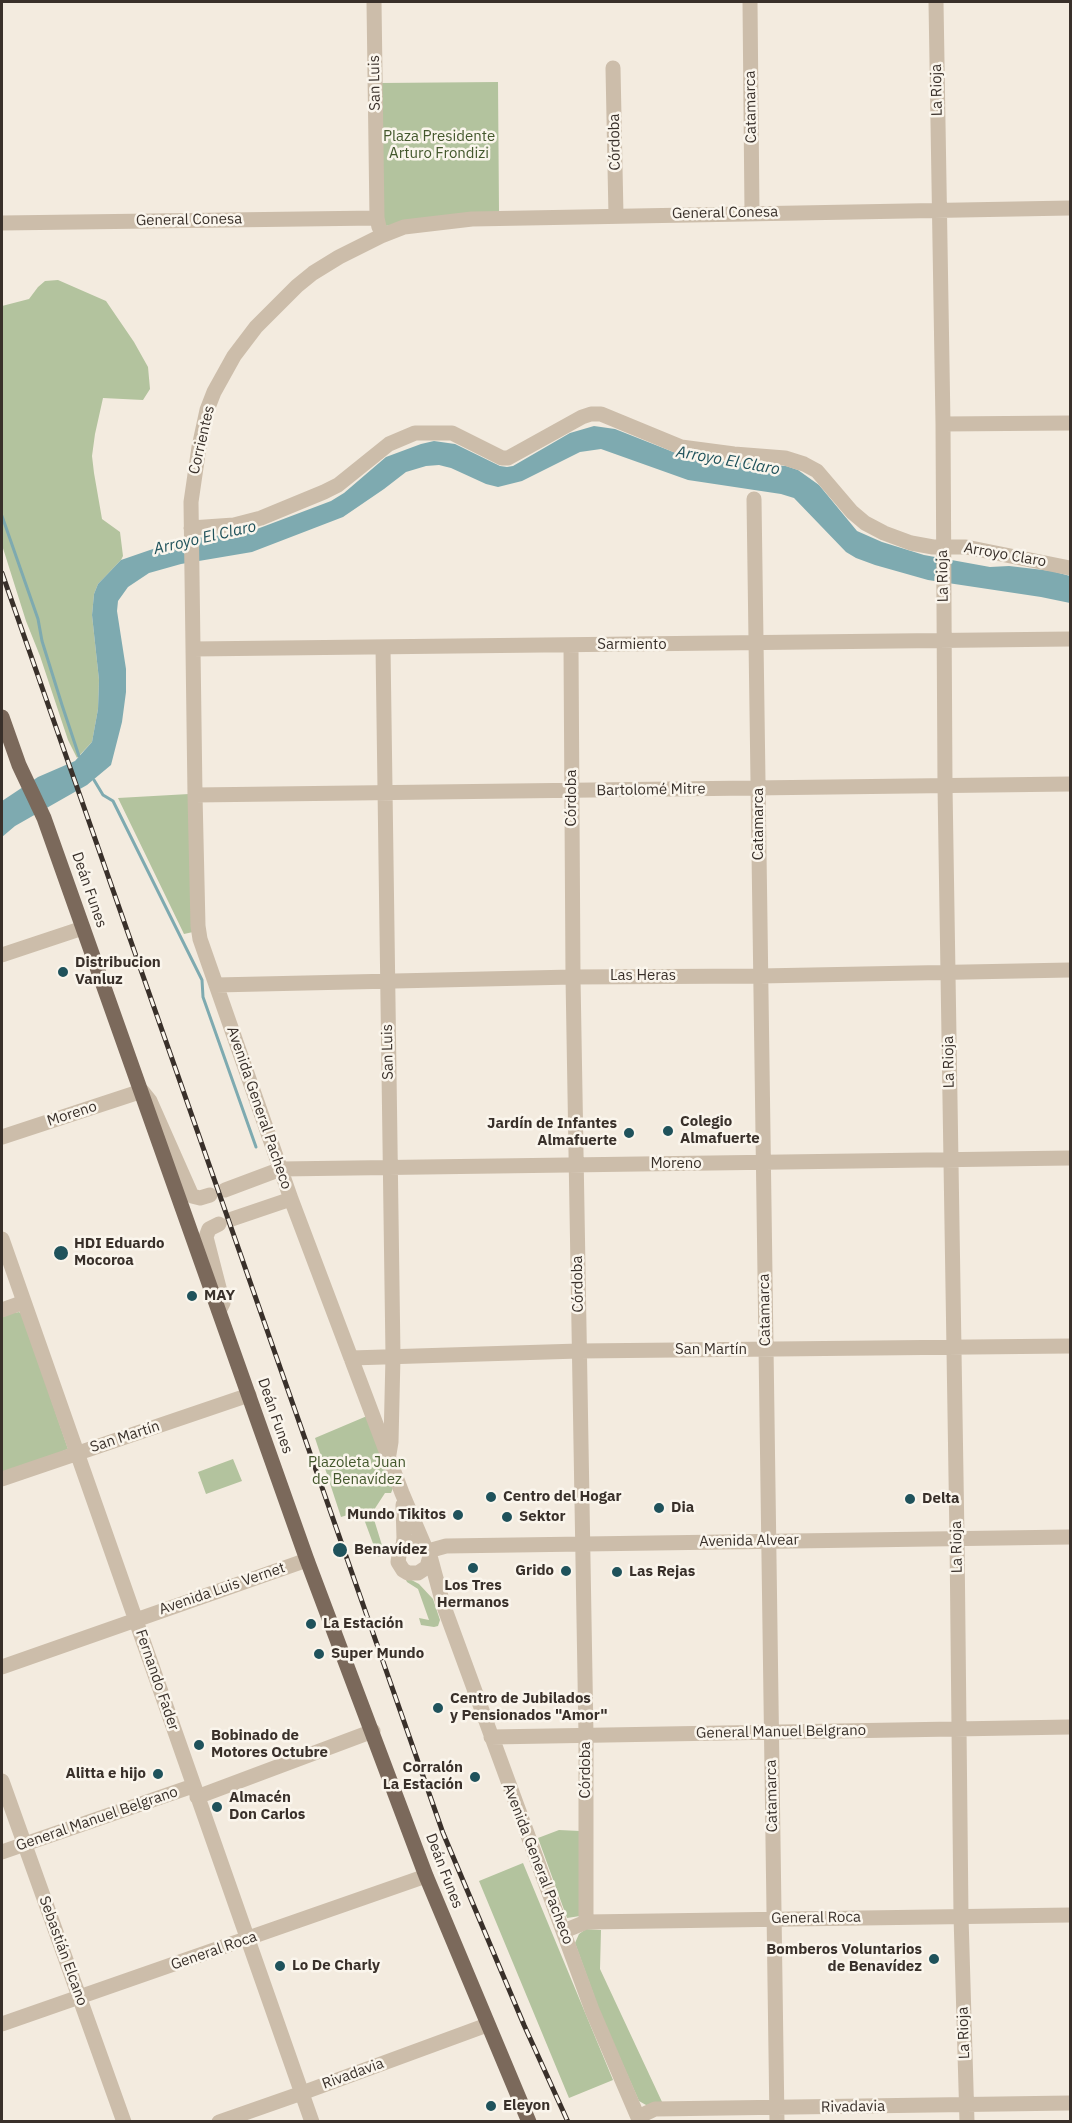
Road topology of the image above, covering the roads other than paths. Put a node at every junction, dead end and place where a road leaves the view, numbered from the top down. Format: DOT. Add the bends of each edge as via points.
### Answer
graph roads {
  1 [pos="374,2"];
  2 [pos="750,2"];
  3 [pos="936,2"];
  4 [pos="613,69"];
  5 [pos="1071,208"];
  6 [pos="938,209"];
  7 [pos="752,213"];
  8 [pos="616,216"];
  9 [pos="376,218"];
  10 [pos="2,223"];
  11 [pos="381,236"];
  12 [pos="1071,423"];
  13 [pos="943,424"];
  14 [pos="754,499"];
  15 [pos="191,531"];
  16 [pos="943,550"];
  17 [pos="1071,568"];
  18 [pos="1071,639"];
  19 [pos="944,640"];
  20 [pos="757,644"];
  21 [pos="571,646"];
  22 [pos="383,647"];
  23 [pos="194,649"];
  24 [pos="2,722"];
  25 [pos="1071,784"];
  26 [pos="945,786"];
  27 [pos="759,788"];
  28 [pos="572,791"];
  29 [pos="385,794"];
  30 [pos="195,795"];
  31 [pos="83,928"];
  32 [pos="2,956"];
  33 [pos="1071,970"];
  34 [pos="948,973"];
  35 [pos="760,976"];
  36 [pos="573,977"];
  37 [pos="387,980"];
  38 [pos="216,985"];
  39 [pos="142,1091"];
  40 [pos="2,1137"];
  41 [pos="1071,1158"];
  42 [pos="951,1160"];
  43 [pos="763,1163"];
  44 [pos="577,1164"];
  45 [pos="390,1168"];
  46 [pos="281,1169"];
  47 [pos="291,1198"];
  48 [pos="2,1239"];
  49 [pos="24,1302"];
  50 [pos="2,1310"];
  51 [pos="219,1311"];
  52 [pos="1071,1346"];
  53 [pos="953,1348"];
  54 [pos="765,1350"];
  55 [pos="579,1351"];
  56 [pos="393,1356"];
  57 [pos="351,1358"];
  58 [pos="249,1395"];
  59 [pos="76,1453"];
  60 [pos="388,1457"];
  61 [pos="2,1479"];
  62 [pos="402,1493"];
  63 [pos="1071,1537"];
  64 [pos="957,1538"];
  65 [pos="769,1541"];
  66 [pos="582,1544"];
  67 [pos="403,1546"];
  68 [pos="428,1551"];
  69 [pos="307,1560"];
  70 [pos="413,1574"];
  71 [pos="443,1604"];
  72 [pos="136,1618"];
  73 [pos="2,1667"];
  74 [pos="1071,1727"];
  75 [pos="959,1728"];
  76 [pos="373,1731"];
  77 [pos="772,1732"];
  78 [pos="586,1735"];
  79 [pos="491,1737"];
  80 [pos="2,1780"];
  81 [pos="195,1792"];
  82 [pos="25,1844"];
  83 [pos="2,1852"];
  84 [pos="426,1876"];
  85 [pos="1071,1915"];
  86 [pos="961,1916"];
  87 [pos="774,1919"];
  88 [pos="586,1922"];
  89 [pos="564,1931"];
  90 [pos="248,1939"];
  91 [pos="78,1996"];
  92 [pos="2,2024"];
  93 [pos="487,2025"];
  94 [pos="302,2093"];
  95 [pos="1071,2103"];
  96 [pos="966,2106"];
  97 [pos="777,2114"];
  98 [pos="639,2119"];
  99 [pos="124,2121"];
  100 [pos="219,2121"];
  101 [pos="312,2121"];
  102 [pos="529,2121"];
  103 [pos="967,2121"];
  1 -- 9 [label="street, San Luis"];
  2 -- 7 [label="street, Catamarca"];
  3 -- 6 [label="street, La Rioja"];
  4 -- 8 [label="street, Córdoba"];
  5 -- 6 [label="street, General Conesa"];
  6 -- 7 [label="street, General Conesa"];
  6 -- 13 [label="street, La Rioja"];
  7 -- 8 [label="street, General Conesa"];
  8 -- 11 [label="street, General Conesa" via="472,219 418,225"];
  9 -- 10 [label="street, General Conesa"];
  9 -- 11 [label="street, San Luis"];
  11 -- 15 [label="street, Corrientes" via="339,257 297,286 256,327 234,356 207,410 193,477"];
  12 -- 13 [label="street"];
  13 -- 16 [label="street, La Rioja"];
  14 -- 20 [label="street, Catamarca"];
  15 -- 16 [label="street, Arroyo Claro" via="261,518 306,500 338,484 389,444 415,433 452,432 508,458 591,414 609,417 681,447 777,457 804,464 816,471 865,523 911,543"];
  15 -- 23 [label="street, Corrientes"];
  16 -- 17 [label="street, Arroyo Claro" via="966,547"];
  16 -- 19 [label="street, La Rioja"];
  18 -- 19 [label="street, Sarmiento"];
  19 -- 20 [label="street, Sarmiento"];
  19 -- 26 [label="street, La Rioja"];
  20 -- 21 [label="street, Sarmiento"];
  20 -- 27 [label="street, Catamarca"];
  21 -- 22 [label="street, Sarmiento"];
  21 -- 28 [label="street, Córdoba"];
  22 -- 23 [label="street, Sarmiento"];
  22 -- 29 [label="street, San Luis"];
  23 -- 30 [label="street, Avenida General Pacheco"];
  24 -- 31 [label="main road, Deán Funes" via="44,818"];
  25 -- 26 [label="street, Bartolomé Mitre"];
  26 -- 27 [label="street, Bartolomé Mitre"];
  26 -- 34 [label="street, La Rioja"];
  27 -- 28 [label="street, Bartolomé Mitre"];
  27 -- 35 [label="street, Catamarca"];
  28 -- 29 [label="street, Bartolomé Mitre"];
  28 -- 36 [label="street, Córdoba"];
  29 -- 30 [label="street, Bartolomé Mitre"];
  29 -- 37 [label="street, San Luis"];
  30 -- 38 [label="street, Avenida General Pacheco" via="198,926"];
  31 -- 32 [label="street"];
  31 -- 39 [label="main road, Deán Funes"];
  33 -- 34 [label="street, Las Heras"];
  34 -- 35 [label="street, Las Heras"];
  34 -- 42 [label="street, La Rioja"];
  35 -- 36 [label="street, Las Heras"];
  35 -- 43 [label="street, Catamarca"];
  36 -- 37 [label="street, Las Heras"];
  36 -- 44 [label="street, Córdoba"];
  37 -- 38 [label="street, Las Heras"];
  37 -- 45 [label="street, San Luis"];
  38 -- 46 [label="street, Avenida General Pacheco"];
  39 -- 40 [label="street, Moreno"];
  39 -- 46 [label="street" via="192,1196 217,1193"];
  39 -- 51 [label="main road, Deán Funes"];
  41 -- 42 [label="street, Moreno"];
  42 -- 43 [label="street, Moreno"];
  42 -- 53 [label="street, La Rioja"];
  43 -- 44 [label="street, Moreno"];
  43 -- 54 [label="street, Catamarca"];
  44 -- 45 [label="street, Moreno"];
  44 -- 55 [label="street, Córdoba"];
  45 -- 46 [label="street, Moreno"];
  45 -- 56 [label="street, San Luis"];
  46 -- 47 [label="street, Avenida General Pacheco"];
  47 -- 51 [label="street" via="209,1230 206,1237 223,1303"];
  47 -- 57 [label="street, Avenida General Pacheco"];
  48 -- 49 [label="street, Fernando Fader"];
  49 -- 50 [label="street"];
  49 -- 59 [label="street, Fernando Fader"];
  51 -- 58 [label="main road, Deán Funes"];
  52 -- 53 [label="street, San Martín"];
  53 -- 54 [label="street, San Martín"];
  53 -- 64 [label="street, La Rioja"];
  54 -- 55 [label="street, San Martín"];
  54 -- 65 [label="street, Catamarca"];
  55 -- 56 [label="street, San Martín"];
  55 -- 66 [label="street, Córdoba"];
  56 -- 57 [label="street, San Martín"];
  56 -- 60 [label="street, San Luis"];
  57 -- 60 [label="street, Avenida General Pacheco"];
  58 -- 59 [label="street, San Martín"];
  58 -- 69 [label="main road, Deán Funes"];
  59 -- 61 [label="street, San Martín"];
  59 -- 72 [label="street, Fernando Fader"];
  60 -- 62 [label="street, Avenida General Pacheco"];
  62 -- 67 [label="street"];
  62 -- 68 [label="street, Avenida General Pacheco"];
  63 -- 64 [label="street, Avenida Alvear"];
  64 -- 65 [label="street, Avenida Alvear"];
  64 -- 75 [label="street, La Rioja"];
  65 -- 66 [label="street, Avenida Alvear"];
  65 -- 77 [label="street, Catamarca"];
  66 -- 68 [label="street, Avenida Alvear" via="446,1546"];
  66 -- 78 [label="street, Córdoba"];
  67 -- 68 [label="street" via="411,1542 421,1544"];
  67 -- 70 [label="street" via="398,1562 403,1570"];
  68 -- 70 [label="street" via="427,1567"];
  68 -- 71 [label="street, Avenida General Pacheco"];
  69 -- 72 [label="street, Avenida Luis Vernet"];
  69 -- 76 [label="main road, Deán Funes"];
  70 -- 71 [label="street, Avenida General Pacheco"];
  71 -- 79 [label="street, Avenida General Pacheco"];
  72 -- 73 [label="street, Avenida Luis Vernet"];
  72 -- 81 [label="street, Fernando Fader"];
  74 -- 75 [label="street, General Manuel Belgrano"];
  75 -- 77 [label="street, General Manuel Belgrano"];
  75 -- 86 [label="street, La Rioja"];
  76 -- 81 [label="street, General Manuel Belgrano"];
  76 -- 84 [label="main road, Deán Funes"];
  77 -- 78 [label="street, General Manuel Belgrano"];
  77 -- 87 [label="street, Catamarca"];
  78 -- 79 [label="street, General Manuel Belgrano"];
  78 -- 88 [label="street, Córdoba"];
  79 -- 89 [label="street, Avenida General Pacheco"];
  80 -- 82 [label="street, Sebastián Elcano"];
  81 -- 82 [label="street, General Manuel Belgrano"];
  81 -- 90 [label="street, Fernando Fader"];
  82 -- 83 [label="street, General Manuel Belgrano"];
  82 -- 91 [label="street, Sebastián Elcano"];
  84 -- 90 [label="street, General Roca"];
  84 -- 93 [label="main road, Deán Funes"];
  85 -- 86 [label="street, General Roca"];
  86 -- 87 [label="street, General Roca"];
  86 -- 96 [label="street, La Rioja"];
  87 -- 88 [label="street, General Roca"];
  87 -- 97 [label="street, Catamarca"];
  88 -- 89 [label="street, General Roca"];
  89 -- 98 [label="street, Avenida General Pacheco" via="592,2010"];
  90 -- 91 [label="street, General Roca"];
  90 -- 94 [label="street, Fernando Fader"];
  91 -- 92 [label="street, General Roca"];
  91 -- 99 [label="street, Sebastián Elcano"];
  93 -- 94 [label="street, Rivadavia"];
  93 -- 102 [label="main road, Deán Funes"];
  94 -- 100 [label="street, Rivadavia"];
  94 -- 101 [label="street, Fernando Fader"];
  95 -- 96 [label="street, Rivadavia"];
  96 -- 97 [label="street, Rivadavia"];
  96 -- 103 [label="street, La Rioja"];
  97 -- 98 [label="street, Rivadavia" via="655,2109"];
}
